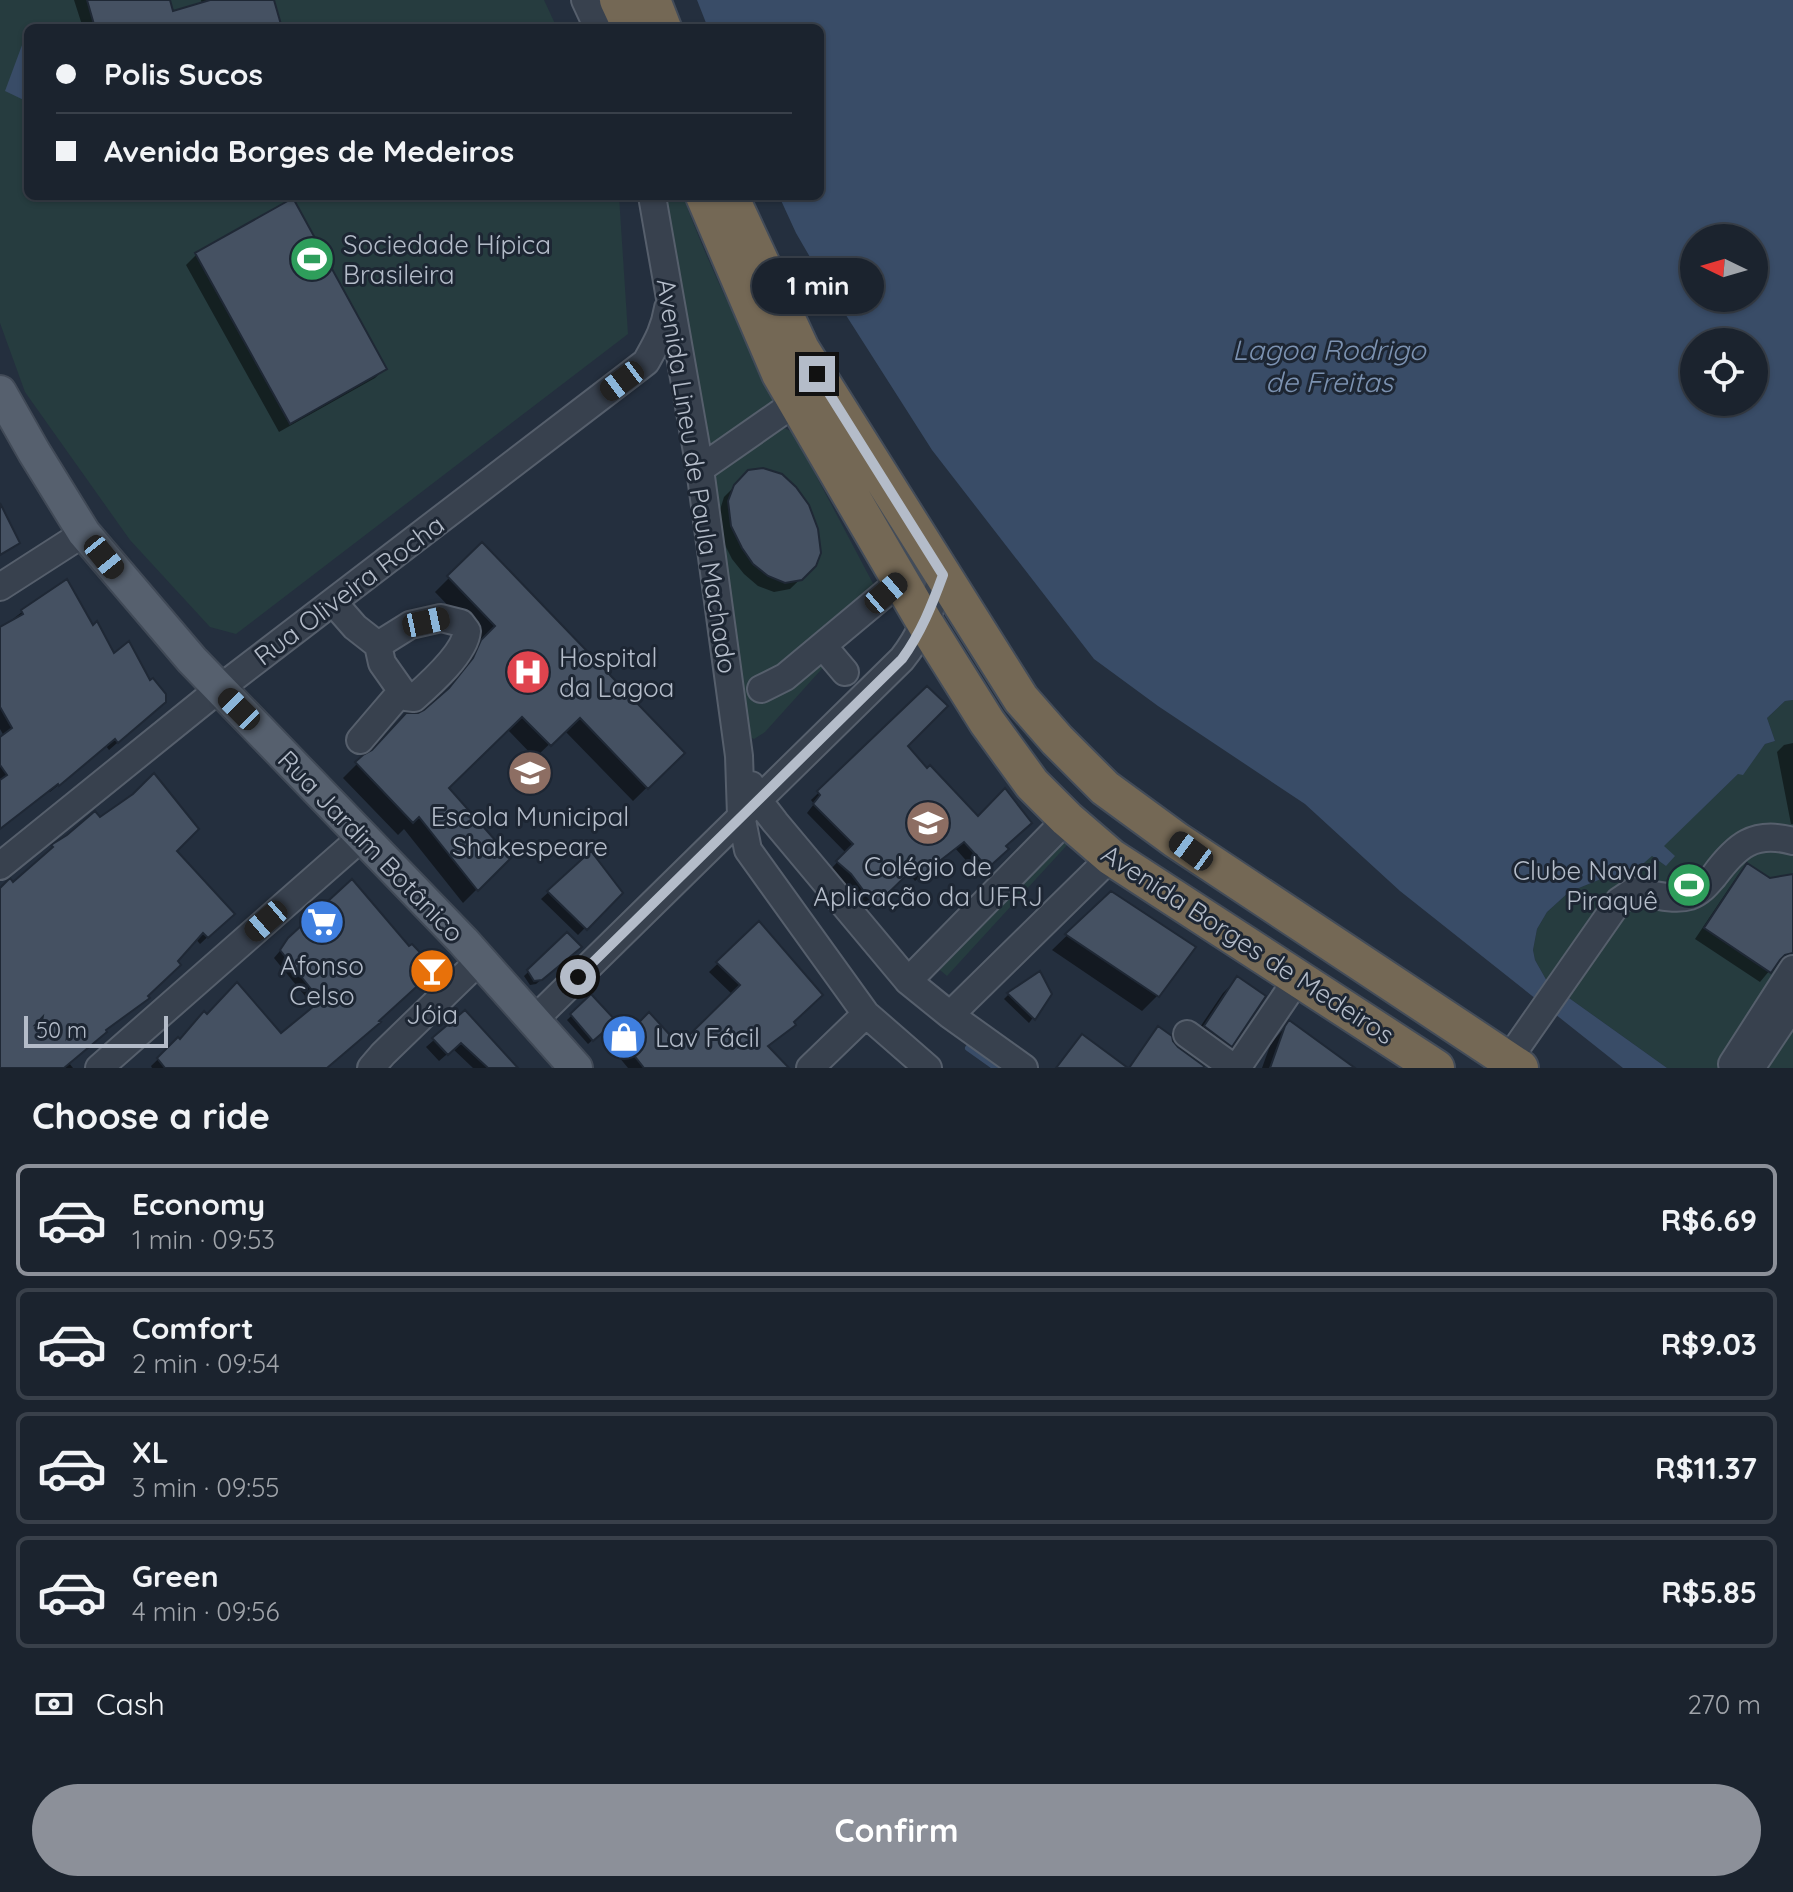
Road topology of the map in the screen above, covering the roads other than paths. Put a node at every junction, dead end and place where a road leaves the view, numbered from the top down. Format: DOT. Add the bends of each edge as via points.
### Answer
graph roads {
  1 [pos="585,0"];
  2 [pos="618,0"];
  3 [pos="652,0"];
  4 [pos="596,24"];
  5 [pos="629,24"];
  6 [pos="661,24"];
  7 [pos="653,200"];
  8 [pos="706,200"];
  9 [pos="732,200"];
  10 [pos="669,296"];
  11 [pos="646,362"];
  12 [pos="0,392"];
  13 [pos="796,402"];
  14 [pos="689,411"];
  15 [pos="700,469"];
  16 [pos="84,533"];
  17 [pos="943,575"];
  18 [pos="900,581"];
  19 [pos="0,587"];
  20 [pos="334,603"];
  21 [pos="925,623"];
  22 [pos="378,645"];
  23 [pos="823,646"];
  24 [pos="845,672"];
  25 [pos="219,689"];
  26 [pos="761,689"];
  27 [pos="401,692"];
  28 [pos="360,740"];
  29 [pos="750,807"];
  30 [pos="1067,819"];
  31 [pos="362,837"];
  32 [pos="1793,841"];
  33 [pos="1191,851"];
  34 [pos="1111,857"];
  35 [pos="0,866"];
  36 [pos="480,960"];
  37 [pos="1793,969"];
  38 [pos="1298,978"];
  39 [pos="908,981"];
  40 [pos="1788,1000"];
  41 [pos="866,1014"];
  42 [pos="950,1015"];
  43 [pos="533,1021"];
  44 [pos="1764,1030"];
  45 [pos="1187,1034"];
  46 [pos="1507,1060"];
  47 [pos="99,1068"];
  48 [pos="371,1068"];
  49 [pos="576,1068"];
  50 [pos="810,1068"];
  51 [pos="928,1068"];
  52 [pos="1024,1068"];
  53 [pos="1235,1068"];
  54 [pos="1436,1068"];
  55 [pos="1733,1068"];
  56 [pos="1751,1068"];
  1 -- 4 [label="street"];
  2 -- 5 [label="highway"];
  3 -- 6 [label="highway"];
  7 -- 10 [label="street, Avenida Lineu de Paula Machado"];
  8 -- 13 [label="highway, Avenida Borges de Medeiros"];
  9 -- 17 [label="highway, Avenida Borges de Medeiros" via="801,349"];
  10 -- 11 [label="street, Rua Oliveira Rocha" via="665,326"];
  10 -- 14 [label="street, Avenida Lineu de Paula Machado"];
  11 -- 14 [label="street"];
  11 -- 20 [label="street, Rua Oliveira Rocha"];
  12 -- 16 [label="main road, Rua Jardim Botânico"];
  13 -- 15 [label="street"];
  13 -- 18 [label="highway, Avenida Borges de Medeiros"];
  14 -- 15 [label="street, Avenida Lineu de Paula Machado"];
  15 -- 29 [label="street, Avenida Lineu de Paula Machado"];
  16 -- 19 [label="street"];
  16 -- 25 [label="main road, Rua Jardim Botânico"];
  17 -- 21 [label="street"];
  17 -- 33 [label="highway, Avenida Borges de Medeiros" via="1021,699 1057,740 1105,788"];
  18 -- 21 [label="highway, Avenida Borges de Medeiros"];
  18 -- 23 [label="street"];
  20 -- 22 [label="street"];
  20 -- 25 [label="street, Rua Oliveira Rocha"];
  21 -- 29 [label="street" via="902,659"];
  21 -- 30 [label="highway, Avenida Borges de Medeiros" via="987,722 1032,784"];
  22 -- 27 [label="street" via="382,663"];
  22 -- 27 [label="street" via="410,625 441,618 461,623 467,631 466,641 420,693 414,698"];
  23 -- 24 [label="street"];
  23 -- 26 [label="street"];
  25 -- 31 [label="main road, Rua Jardim Botânico"];
  25 -- 35 [label="street, Rua Oliveira Rocha"];
  27 -- 28 [label="street"];
  29 -- 39 [label="street, Avenida Lineu de Paula Machado"];
  29 -- 41 [label="street, Avenida Lineu de Paula Machado" via="748,850"];
  29 -- 43 [label="street"];
  30 -- 33 [label="highway" via="1082,812 1095,815 1149,845"];
  30 -- 34 [label="highway, Avenida Borges de Medeiros"];
  30 -- 39 [label="street"];
  31 -- 36 [label="main road, Rua Jardim Botânico"];
  31 -- 47 [label="street"];
  32 -- 46 [label="street" via="1743,844 1705,887 1686,897 1627,894"];
  33 -- 46 [label="highway, Avenida Borges de Medeiros"];
  34 -- 38 [label="highway, Avenida Borges de Medeiros"];
  34 -- 42 [label="street"];
  36 -- 43 [label="main road, Rua Jardim Botânico"];
  36 -- 48 [label="street"];
  37 -- 40 [label="street"];
  38 -- 53 [label="street"];
  38 -- 54 [label="highway, Avenida Borges de Medeiros"];
  39 -- 42 [label="street, Avenida Lineu de Paula Machado"];
  40 -- 44 [label="street"];
  41 -- 50 [label="street"];
  41 -- 51 [label="street, Avenida Lineu de Paula Machado"];
  42 -- 52 [label="street, Avenida Lineu de Paula Machado"];
  43 -- 49 [label="main road, Rua Jardim Botânico"];
  44 -- 55 [label="street"];
  44 -- 56 [label="street"];
  45 -- 53 [label="street"];
  46 -- 54 [label="highway" via="1452,1059"];
}
